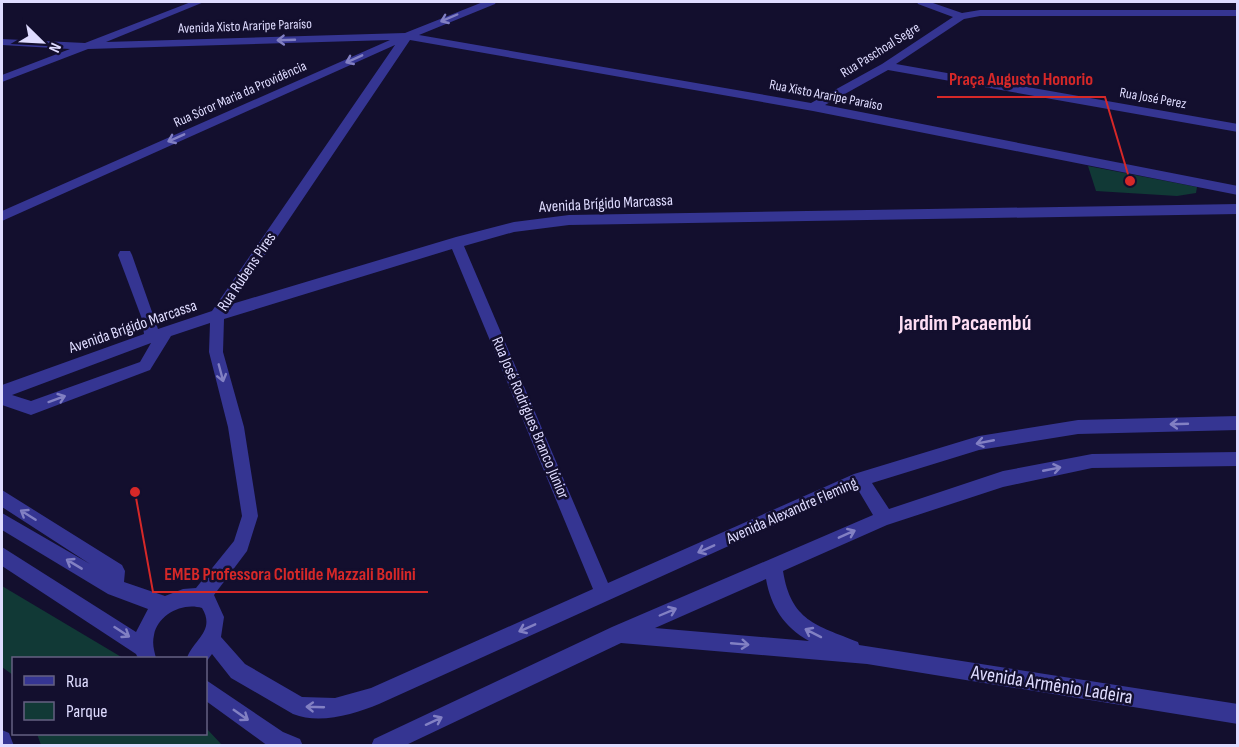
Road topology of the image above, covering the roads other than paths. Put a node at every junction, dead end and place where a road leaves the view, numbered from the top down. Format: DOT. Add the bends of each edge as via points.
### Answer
graph roads {
  1 [pos="199,2"];
  2 [pos="491,2"];
  3 [pos="922,2"];
  4 [pos="988,2"];
  5 [pos="1137,2"];
  6 [pos="1147,13"];
  7 [pos="1238,13"];
  8 [pos="1003,14"];
  9 [pos="961,16"];
  10 [pos="408,36"];
  11 [pos="2,42"];
  12 [pos="83,46"];
  13 [pos="886,66"];
  14 [pos="2,79"];
  15 [pos="813,107"];
  16 [pos="1238,128"];
  17 [pos="1238,191"];
  18 [pos="1238,209"];
  19 [pos="2,216"];
  20 [pos="456,242"];
  21 [pos="125,255"];
  22 [pos="217,315"];
  23 [pos="159,334"];
  24 [pos="2,392"];
  25 [pos="2,398"];
  26 [pos="1238,423"];
  27 [pos="1238,459"];
  28 [pos="860,480"];
  29 [pos="2,498"];
  30 [pos="885,518"];
  31 [pos="2,521"];
  32 [pos="2,556"];
  33 [pos="773,567"];
  34 [pos="114,588"];
  35 [pos="604,594"];
  36 [pos="200,597"];
  37 [pos="165,605"];
  38 [pos="618,634"];
  39 [pos="212,639"];
  40 [pos="145,652"];
  41 [pos="867,655"];
  42 [pos="197,657"];
  43 [pos="207,691"];
  44 [pos="1238,714"];
  45 [pos="2,740"];
  46 [pos="282,744"];
  47 [pos="4,746"];
  48 [pos="381,746"];
  1 -- 12 [label="street"];
  2 -- 10 [label="street, Rua Sóror Maria da Providência, one-way"];
  3 -- 9 [label="street, Rua Paschoal Segre"];
  4 -- 8 [label="street"];
  5 -- 6 [label="street"];
  6 -- 7 [label="street, Rua Paschoal Segre"];
  6 -- 8 [label="street, Rua Paschoal Segre"];
  8 -- 9 [label="street, Rua Paschoal Segre"];
  9 -- 13 [label="street, Rua Paschoal Segre"];
  10 -- 12 [label="street, Avenida Xisto Araripe Paraíso, one-way"];
  10 -- 15 [label="street, Rua Xisto Araripe Paraíso"];
  10 -- 19 [label="street, Rua Sóror Maria da Providência, one-way"];
  10 -- 22 [label="street, Rua Rubens Pires"];
  11 -- 12 [label="street, Avenida Xisto Araripe Paraíso"];
  12 -- 14 [label="street"];
  13 -- 15 [label="street, Rua Paschoal Segre"];
  13 -- 16 [label="street, Rua José Perez"];
  15 -- 17 [label="street, Rua Xisto Araripe Paraíso"];
  18 -- 20 [label="street, Avenida Brígido Marcassa" via="569,220 514,227"];
  20 -- 22 [label="street, Avenida Brígido Marcassa"];
  20 -- 35 [label="street, Rua José Rodrigues Branco Júnior"];
  21 -- 23 [label="street" via="149,319"];
  22 -- 23 [label="street, Avenida Brígido Marcassa"];
  22 -- 36 [label="street, Rua Rubens Pires, one-way" via="216,352 236,427 249,516 241,544"];
  23 -- 24 [label="street, Avenida Brígido Marcassa"];
  25 -- 23 [label="street, one-way" via="32,408 144,366"];
  26 -- 28 [label="street, Avenida Alexandre Fleming, one-way" via="1078,427 979,443"];
  30 -- 27 [label="street, one-way" via="1003,478 1092,461"];
  28 -- 30 [label="street"];
  28 -- 35 [label="street, Avenida Alexandre Fleming, one-way"];
  34 -- 29 [label="street, one-way" via="116,571"];
  33 -- 30 [label="street, one-way"];
  34 -- 31 [label="street, one-way"];
  32 -- 40 [label="street, one-way"];
  38 -- 33 [label="street, one-way"];
  41 -- 33 [label="street, one-way" via="812,633 796,622 780,600"];
  34 -- 37 [label="street"];
  35 -- 39 [label="street, Avenida Alexandre Fleming, one-way" via="372,697 335,708 300,707 238,671"];
  36 -- 37 [label="street" via="180,598"];
  36 -- 39 [label="street" via="208,601 217,617"];
  37 -- 40 [label="street" via="148,624"];
  38 -- 41 [label="street, one-way"];
  48 -- 38 [label="street, one-way"];
  39 -- 42 [label="street"];
  41 -- 44 [label="street, Avenida Armênio Ladeira"];
  43 -- 46 [label="street, one-way"];
  45 -- 47 [label="street"];
}
